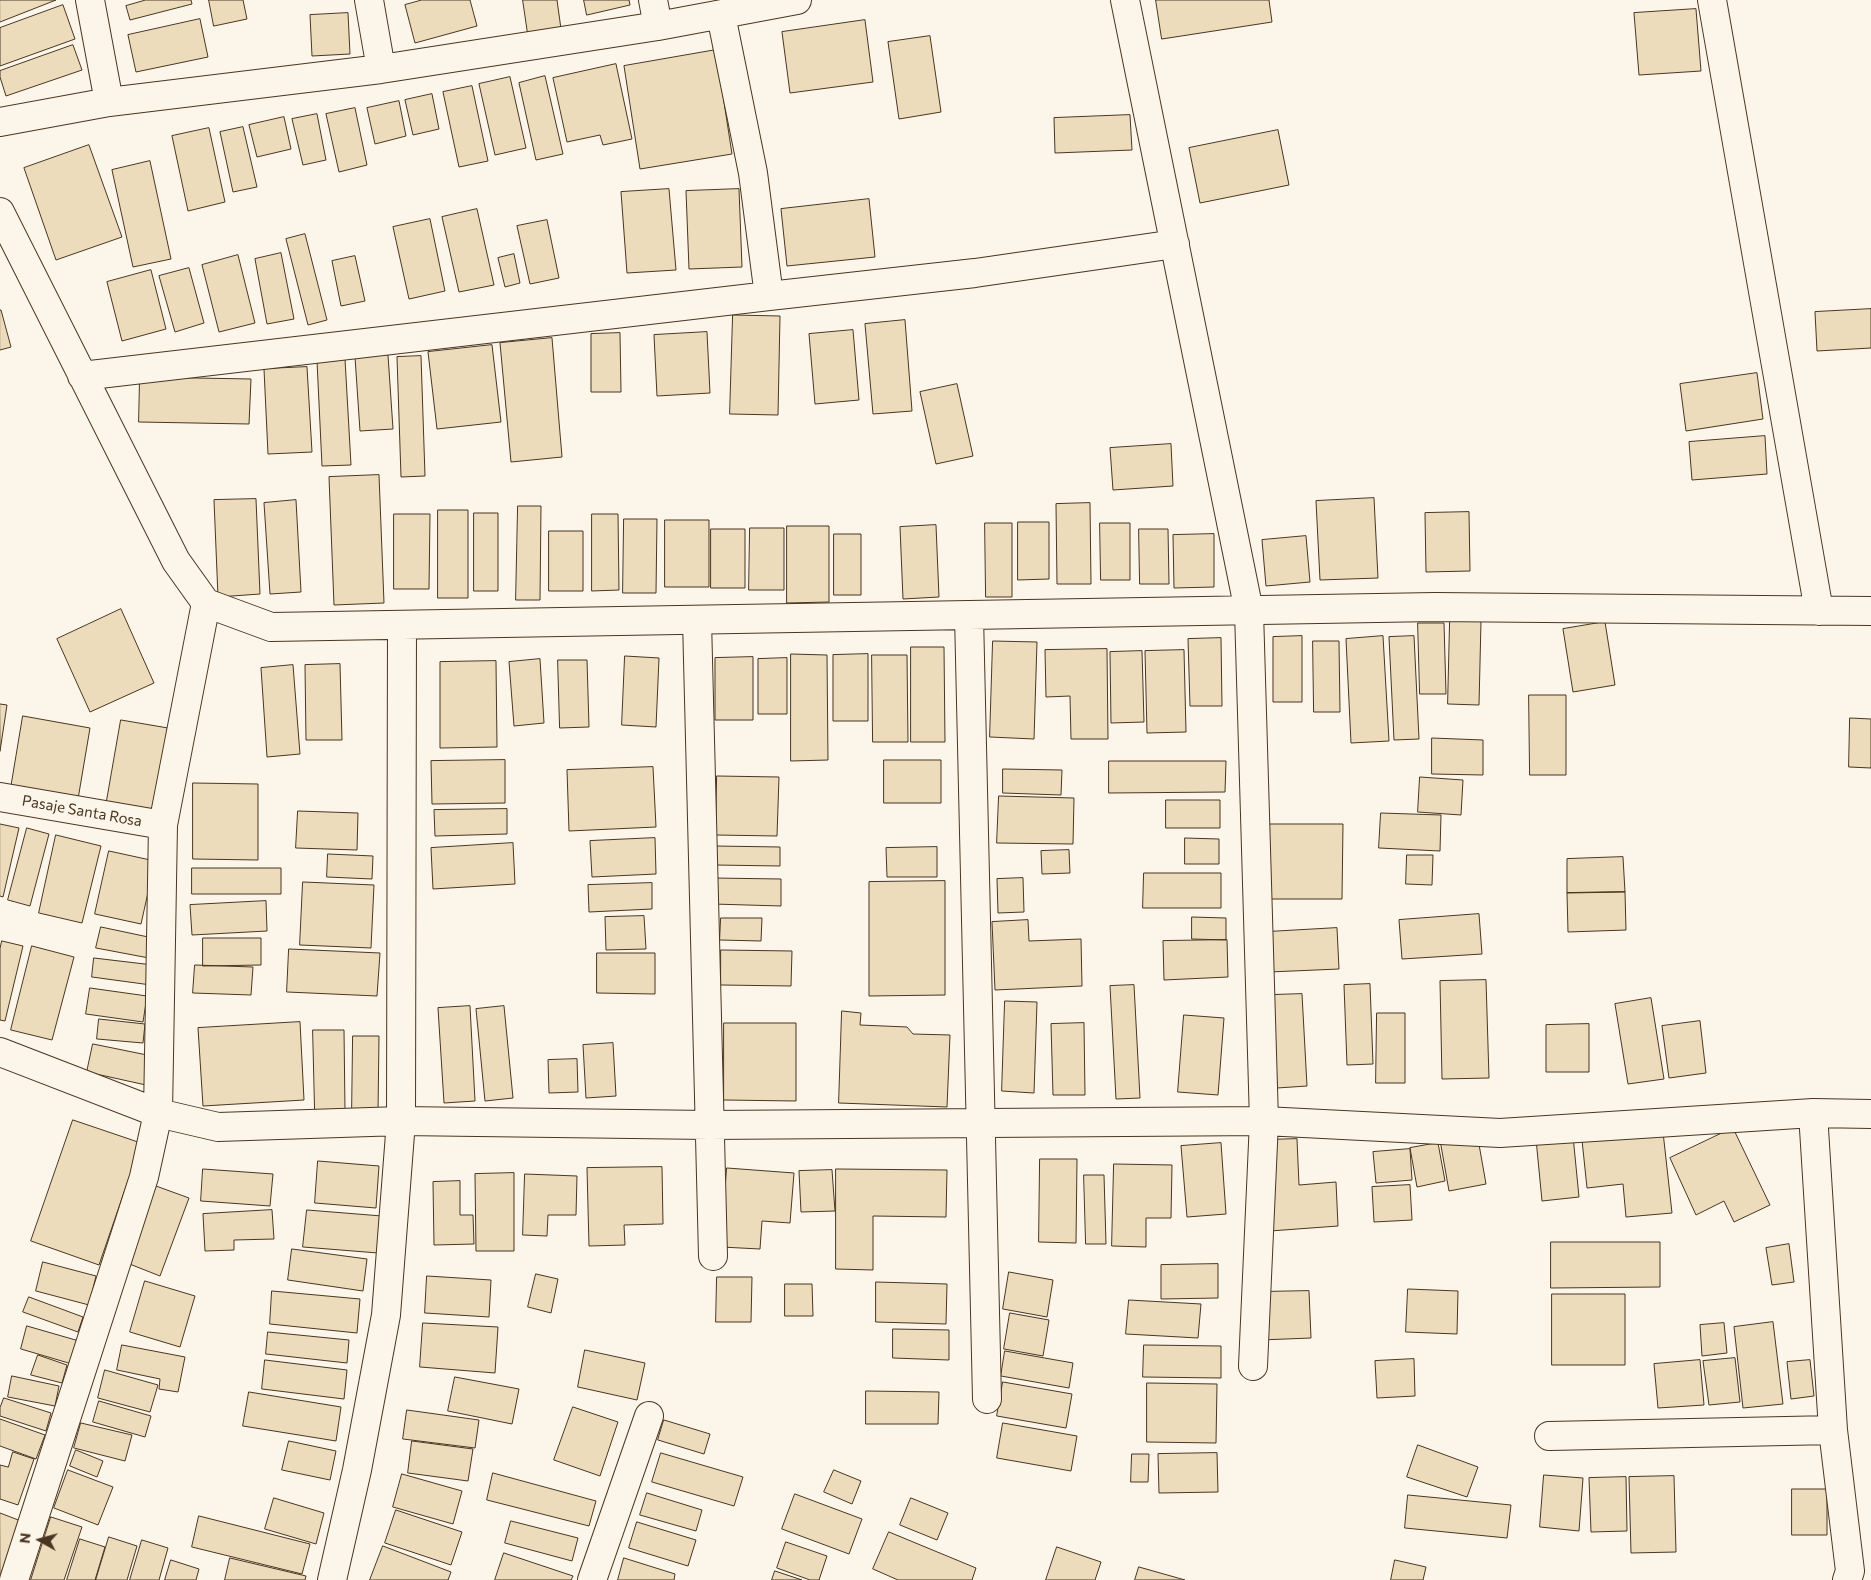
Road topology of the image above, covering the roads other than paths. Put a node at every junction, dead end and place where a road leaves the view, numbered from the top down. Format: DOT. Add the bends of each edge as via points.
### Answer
graph roads {
  1 [pos="90,0"];
  2 [pos="368,0"];
  3 [pos="653,0"];
  4 [pos="797,0"];
  5 [pos="1125,0"];
  6 [pos="1712,0"];
  7 [pos="721,15"];
  8 [pos="658,26"];
  9 [pos="381,69"];
  10 [pos="109,102"];
  11 [pos="0,122"];
  12 [pos="0,212"];
  13 [pos="1175,244"];
  14 [pos="769,296"];
  15 [pos="82,376"];
  16 [pos="206,603"];
  17 [pos="1249,610"];
  18 [pos="1819,611"];
  19 [pos="1871,611"];
  20 [pos="969,615"];
  21 [pos="697,620"];
  22 [pos="402,625"];
  23 [pos="0,797"];
  24 [pos="163,825"];
  25 [pos="0,1052"];
  26 [pos="158,1113"];
  27 [pos="1814,1113"];
  28 [pos="1871,1114"];
  29 [pos="402,1121"];
  30 [pos="1264,1121"];
  31 [pos="981,1123"];
  32 [pos="709,1125"];
  33 [pos="713,1256"];
  34 [pos="1253,1366"];
  35 [pos="987,1399"];
  36 [pos="649,1416"];
  37 [pos="1833,1430"];
  38 [pos="1549,1436"];
  39 [pos="14,1580"];
  40 [pos="332,1580"];
  41 [pos="592,1580"];
  42 [pos="1847,1580"];
  1 -- 10 [label="street"];
  2 -- 9 [label="street"];
  3 -- 8 [label="street"];
  4 -- 7 [label="street"];
  5 -- 13 [label="street"];
  6 -- 18 [label="street"];
  7 -- 8 [label="street"];
  7 -- 14 [label="street" via="753,173"];
  8 -- 9 [label="street"];
  9 -- 10 [label="street"];
  10 -- 11 [label="street"];
  12 -- 15 [label="street"];
  13 -- 14 [label="street" via="975,273"];
  13 -- 17 [label="street"];
  14 -- 15 [label="street"];
  15 -- 16 [label="street" via="176,562"];
  16 -- 22 [label="street" via="271,627"];
  16 -- 24 [label="street"];
  17 -- 18 [label="street" via="1435,607"];
  17 -- 20 [label="street"];
  17 -- 30 [label="street"];
  18 -- 19 [label="street"];
  20 -- 21 [label="street"];
  20 -- 31 [label="street"];
  21 -- 22 [label="street"];
  21 -- 32 [label="street"];
  22 -- 29 [label="street"];
  23 -- 24 [label="street, Pasaje Santa Rosa"];
  24 -- 26 [label="street"];
  25 -- 26 [label="street"];
  26 -- 29 [label="street" via="218,1127"];
  26 -- 39 [label="street" via="144,1178"];
  27 -- 28 [label="street"];
  27 -- 30 [label="street" via="1500,1133"];
  27 -- 37 [label="street"];
  29 -- 32 [label="street"];
  29 -- 40 [label="street" via="386,1315 357,1470"];
  30 -- 31 [label="street"];
  30 -- 34 [label="street"];
  31 -- 32 [label="street"];
  31 -- 35 [label="street"];
  32 -- 33 [label="street"];
  36 -- 41 [label="street"];
  37 -- 38 [label="street"];
  37 -- 42 [label="street" via="1850,1571"];
}
